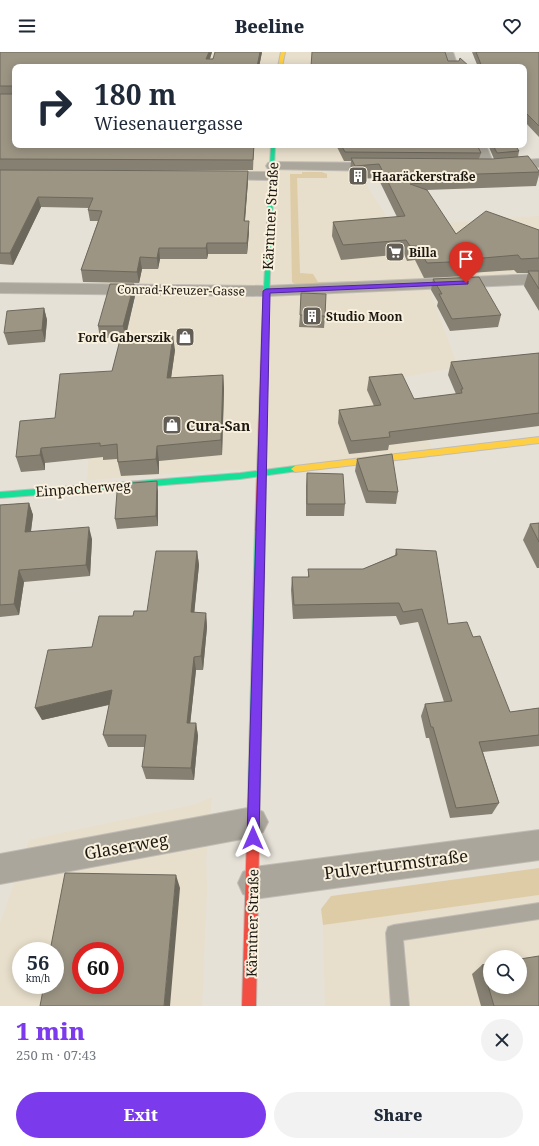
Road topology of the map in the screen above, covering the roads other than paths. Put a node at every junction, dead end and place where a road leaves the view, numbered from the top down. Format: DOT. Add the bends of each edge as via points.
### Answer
graph roads {
  1 [pos="283,52"];
  2 [pos="448,52"];
  3 [pos="281,64"];
  4 [pos="451,64"];
  5 [pos="273,148"];
  6 [pos="481,148"];
  7 [pos="539,163"];
  8 [pos="397,167"];
  9 [pos="474,167"];
  10 [pos="490,167"];
  11 [pos="272,171"];
  12 [pos="205,176"];
  13 [pos="539,279"];
  14 [pos="0,288"];
  15 [pos="46,288"];
  16 [pos="266,291"];
  17 [pos="0,295"];
  18 [pos="539,440"];
  19 [pos="262,473"];
  20 [pos="0,495"];
  21 [pos="253,822"];
  22 [pos="539,846"];
  23 [pos="0,869"];
  24 [pos="254,883"];
  25 [pos="539,911"];
  26 [pos="250,1006"];
  27 [pos="400,1006"];
  1 -- 3 [label="main road"];
  2 -- 4 [label="street"];
  5 -- 11 [label="main road, Kärntner Straße"];
  6 -- 10 [label="street"];
  7 -- 10 [label="street"];
  8 -- 11 [label="street"];
  9 -- 10 [label="street"];
  11 -- 12 [label="street"];
  11 -- 16 [label="main road, Kärntner Straße"];
  13 -- 16 [label="street, Conrad-Kreuzer-Gasse"];
  14 -- 15 [label="street, Conrad-Kreuzer-Gasse"];
  15 -- 16 [label="street, Conrad-Kreuzer-Gasse"];
  15 -- 17 [label="street"];
  16 -- 19 [label="main road, Kärntner Straße"];
  18 -- 19 [label="main road, Einpacherweg"];
  19 -- 20 [label="main road, Einpacherweg"];
  19 -- 21 [label="main road, Kärntner Straße"];
  21 -- 23 [label="street, Glaserweg"];
  21 -- 24 [label="main road, Kärntner Straße"];
  22 -- 24 [label="street, Pulverturmstraße"];
  24 -- 26 [label="main road, Kärntner Straße"];
  25 -- 27 [label="lane" via="394,933"];
}
